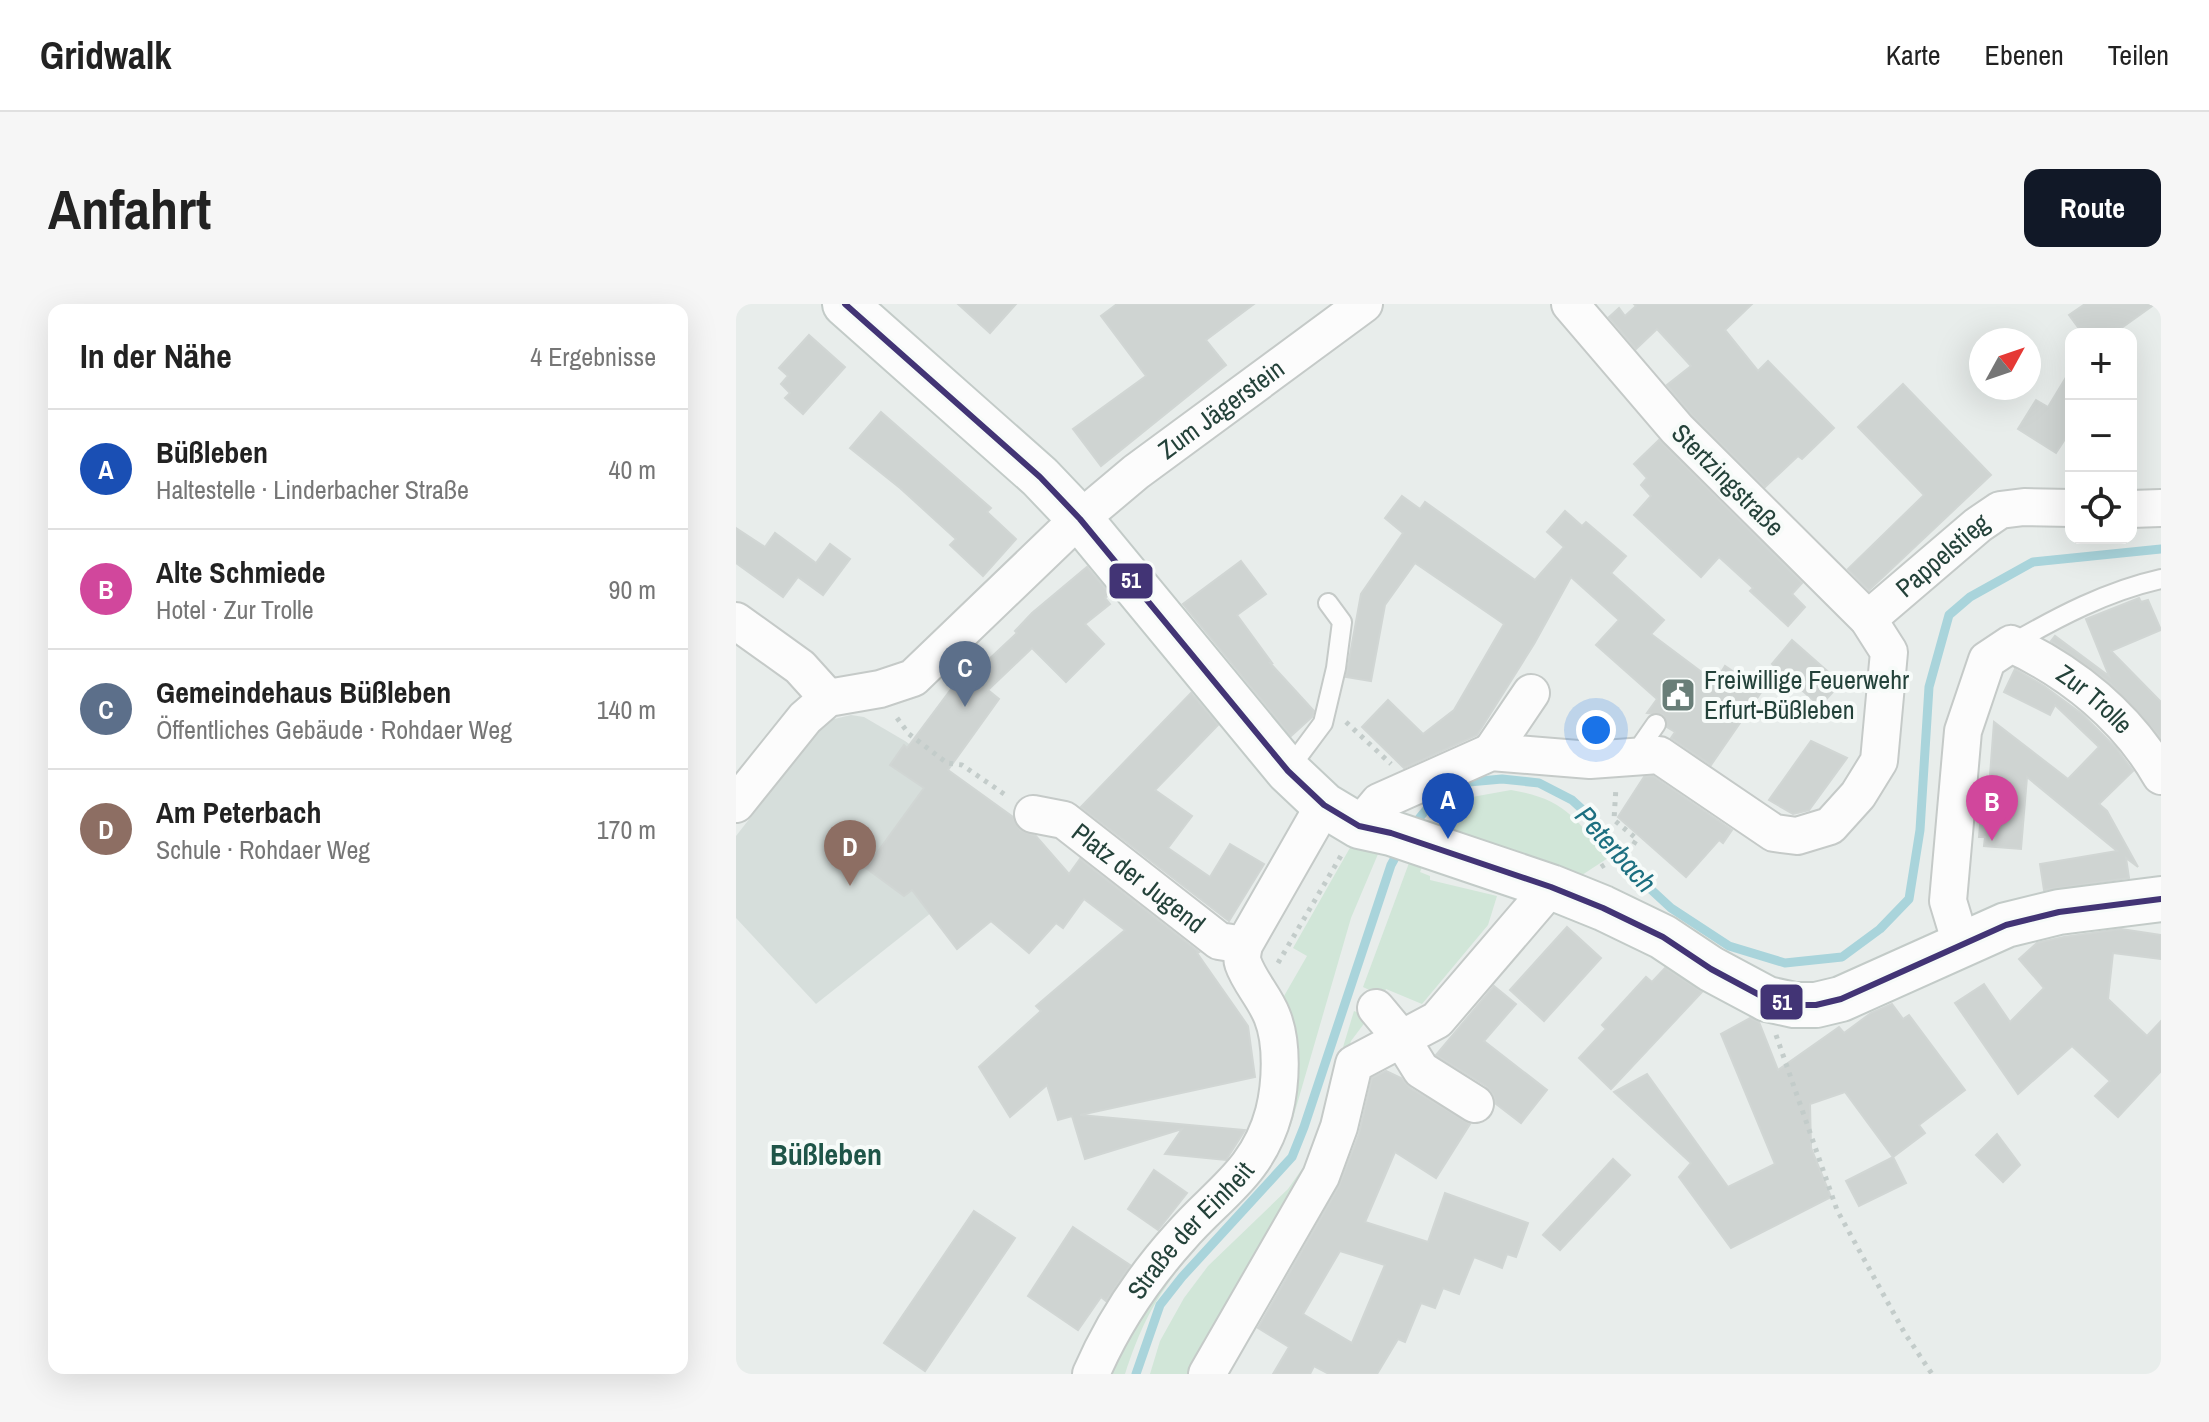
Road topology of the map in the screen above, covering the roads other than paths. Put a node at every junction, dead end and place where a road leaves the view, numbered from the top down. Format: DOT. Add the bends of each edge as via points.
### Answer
graph roads {
  1 [pos="845,304"];
  2 [pos="1364,304"];
  3 [pos="1570,304"];
  4 [pos="2065,508"];
  5 [pos="2161,508"];
  6 [pos="2137,509"];
  7 [pos="1080,519"];
  8 [pos="2161,579"];
  9 [pos="1328,603"];
  10 [pos="1868,619"];
  11 [pos="736,621"];
  12 [pos="2011,644"];
  13 [pos="1531,693"];
  14 [pos="828,698"];
  15 [pos="1656,724"];
  16 [pos="1491,752"];
  17 [pos="1626,758"];
  18 [pos="1288,771"];
  19 [pos="2161,776"];
  20 [pos="736,804"];
  21 [pos="1033,814"];
  22 [pos="1374,827"];
  23 [pos="1551,887"];
  24 [pos="2161,899"];
  25 [pos="1961,944"];
  26 [pos="1244,945"];
  27 [pos="1376,1008"];
  28 [pos="1401,1038"];
  29 [pos="1475,1104"];
  30 [pos="1219,1370"];
  31 [pos="1091,1374"];
  1 -- 7 [label="street"];
  2 -- 7 [label="street, Zum Jägerstein"];
  3 -- 10 [label="street, Stertzingstraße" via="1677,429"];
  4 -- 10 [label="street, Pappelstieg" via="2000,510"];
  5 -- 6 [label="street"];
  7 -- 14 [label="street, Zum Jägerstein" via="913,678"];
  7 -- 18 [label="street"];
  8 -- 12 [label="lane" via="2118,590"];
  9 -- 18 [label="lane" via="1342,622 1323,723"];
  10 -- 17 [label="street, Stertzingstraße" via="1889,652 1879,761 1830,826 1797,836 1774,833 1659,755"];
  11 -- 14 [label="street" via="800,667"];
  12 -- 19 [label="street, Zur Trolle" via="2086,687 2144,747"];
  12 -- 25 [label="street" via="1987,660 1963,731 1948,901"];
  13 -- 16 [label="street"];
  14 -- 20 [label="street" via="805,718"];
  15 -- 17 [label="lane"];
  16 -- 17 [label="street"];
  16 -- 22 [label="street" via="1379,802"];
  18 -- 22 [label="street"];
  21 -- 26 [label="street, Platz der Jugend" via="1064,820 1219,941"];
  22 -- 23 [label="street"];
  22 -- 26 [label="street"];
  23 -- 25 [label="street" via="1663,937 1767,999 1794,1005 1841,999"];
  23 -- 28 [label="street" via="1437,1020"];
  24 -- 25 [label="street" via="2035,917"];
  26 -- 31 [label="street, Straße der Einheit" via="1242,961 1273,1017 1279,1041 1273,1113 1240,1179 1144,1278 1107,1336"];
  27 -- 28 [label="street"];
  28 -- 29 [label="street" via="1421,1070"];
  28 -- 30 [label="street" via="1354,1064 1321,1176"];
}
